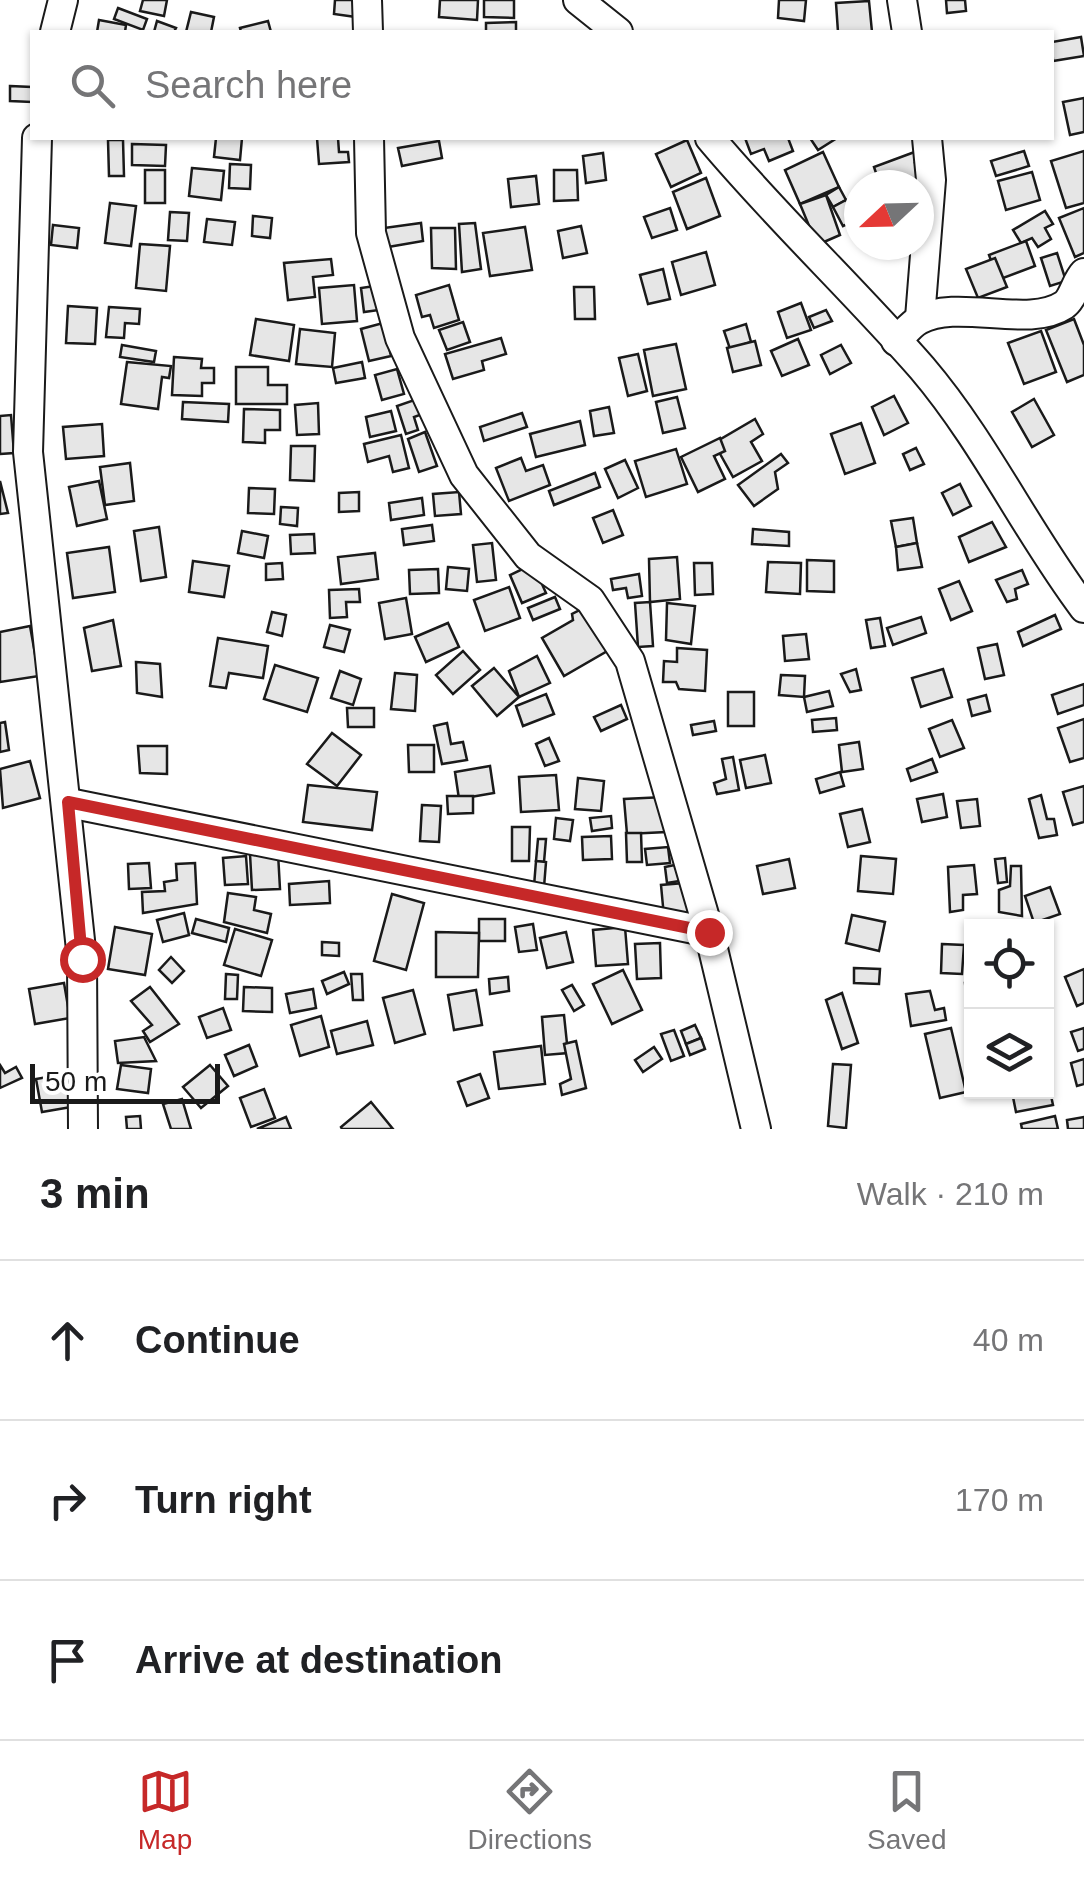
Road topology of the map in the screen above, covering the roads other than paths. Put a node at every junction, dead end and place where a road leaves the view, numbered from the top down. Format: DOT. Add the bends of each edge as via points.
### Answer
graph roads {
  1 [pos="63,0"];
  2 [pos="367,0"];
  3 [pos="578,0"];
  4 [pos="902,0"];
  5 [pos="56,30"];
  6 [pos="368,30"];
  7 [pos="616,30"];
  8 [pos="908,30"];
  9 [pos="38,140"];
  10 [pos="369,140"];
  11 [pos="712,140"];
  12 [pos="927,140"];
  13 [pos="1084,274"];
  14 [pos="920,318"];
  15 [pos="896,341"];
  16 [pos="1084,608"];
  17 [pos="68,802"];
  18 [pos="709,932"];
  19 [pos="83,1129"];
  20 [pos="756,1129"];
  1 -- 5 [label="street"];
  2 -- 6 [label="street"];
  3 -- 7 [label="street"];
  4 -- 8 [label="street"];
  9 -- 17 [label="street" via="28,452"];
  10 -- 18 [label="street" via="371,233 400,338 464,475 528,556 590,600 630,661"];
  11 -- 15 [label="street"];
  12 -- 14 [label="street" via="932,180"];
  13 -- 14 [label="street" via="1067,304 1043,314 988,310"];
  14 -- 15 [label="street"];
  15 -- 16 [label="street" via="993,463"];
  17 -- 18 [label="street"];
  17 -- 19 [label="street" via="82,959"];
  18 -- 20 [label="street"];
}
